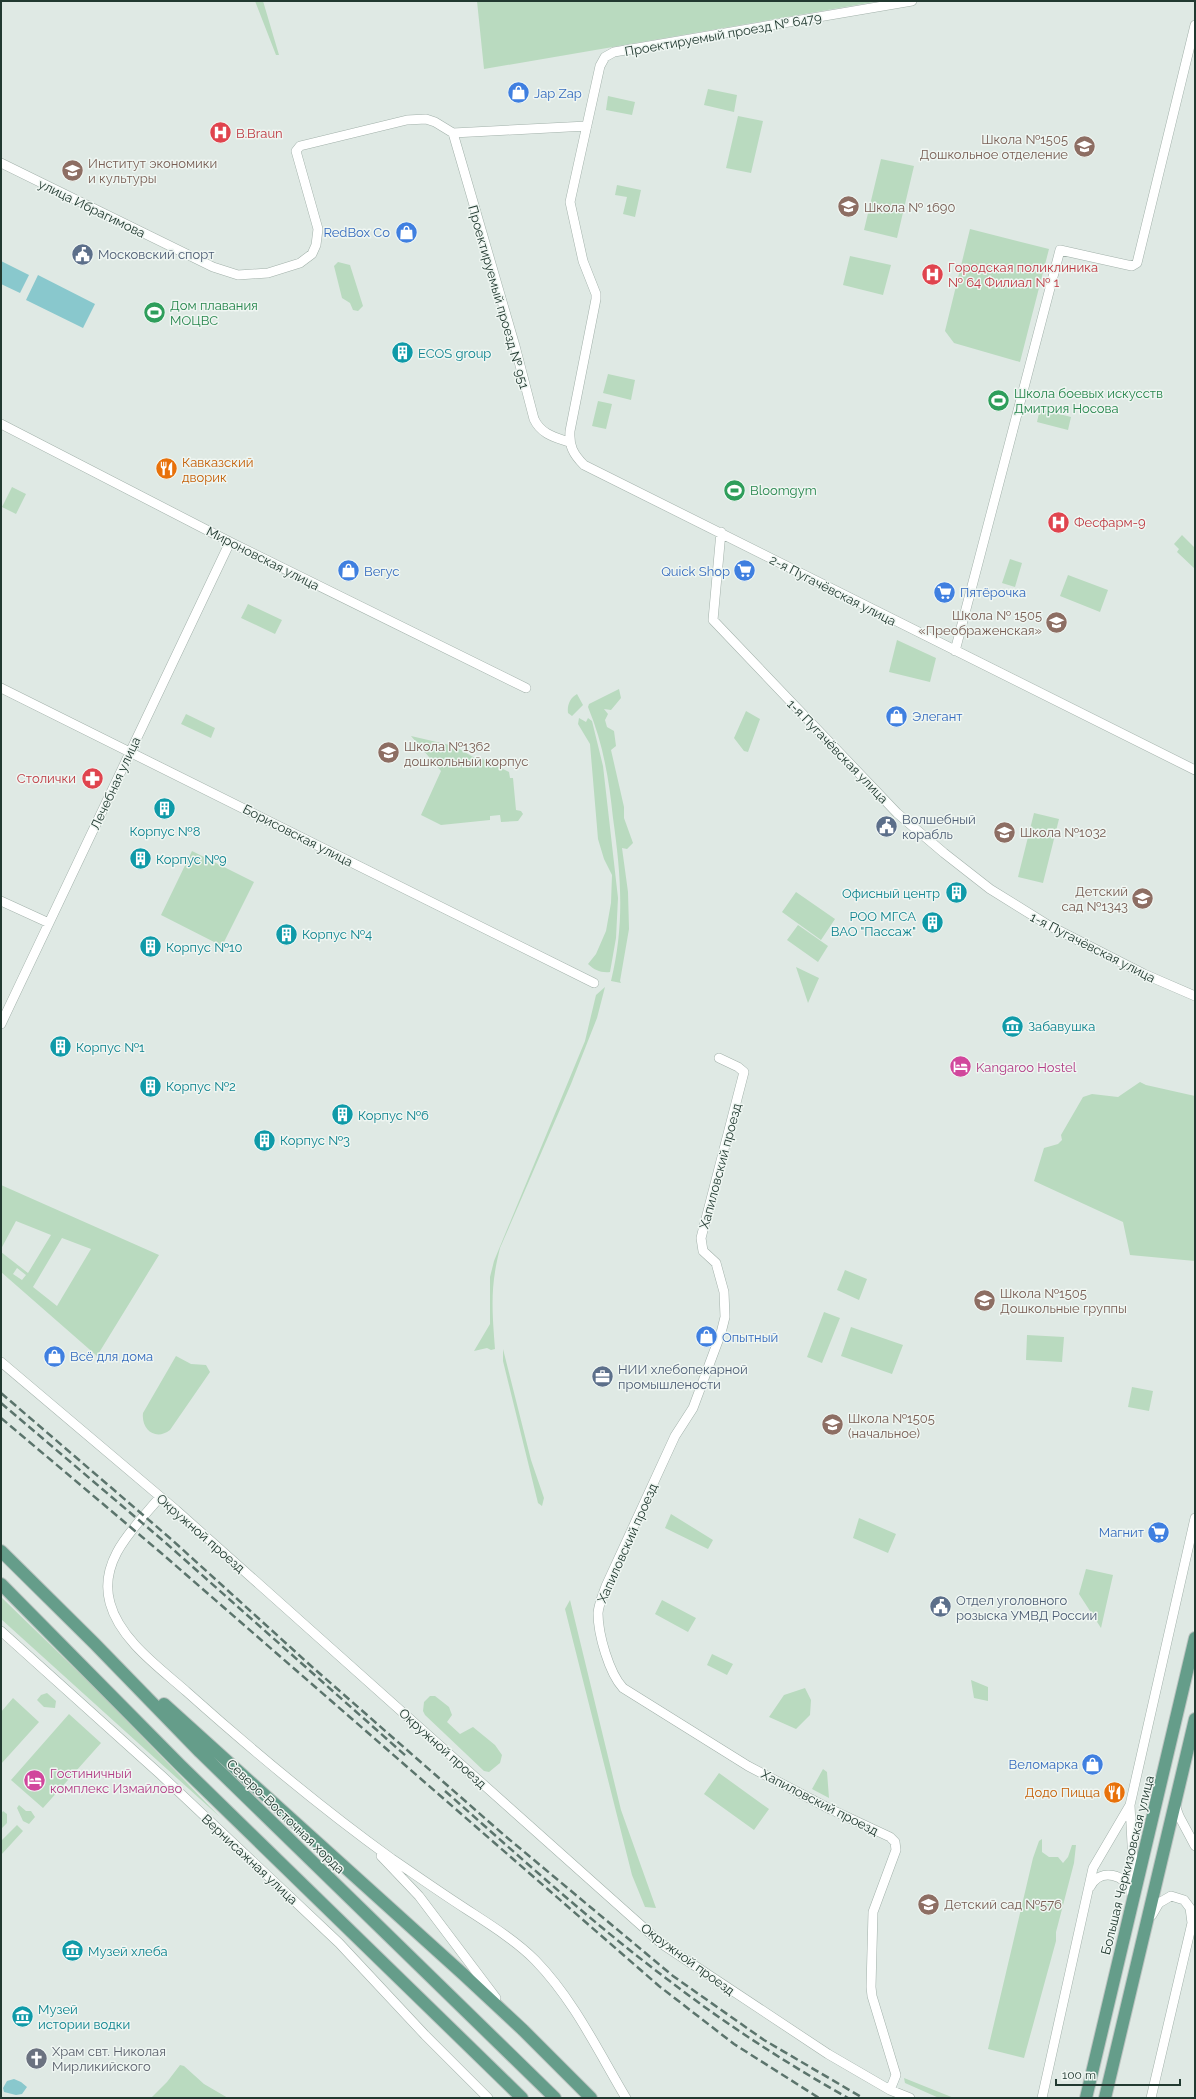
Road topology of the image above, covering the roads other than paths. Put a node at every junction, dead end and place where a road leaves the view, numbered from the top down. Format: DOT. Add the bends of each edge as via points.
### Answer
graph roads {
  1 [pos="912,1"];
  2 [pos="1195,25"];
  3 [pos="587,126"];
  4 [pos="453,134"];
  5 [pos="1,163"];
  6 [pos="1,424"];
  7 [pos="569,442"];
  8 [pos="721,532"];
  9 [pos="230,542"];
  10 [pos="954,651"];
  11 [pos="1,688"];
  12 [pos="526,688"];
  13 [pos="130,751"];
  14 [pos="1195,770"];
  15 [pos="1,901"];
  16 [pos="49,923"];
  17 [pos="594,983"];
  18 [pos="1195,996"];
  19 [pos="1,1024"];
  20 [pos="719,1058"];
  21 [pos="1,1362"];
  22 [pos="160,1497"];
  23 [pos="1195,1518"];
  24 [pos="1,1551"];
  25 [pos="1,1584"];
  26 [pos="1,1631"];
  27 [pos="1195,1638"];
  28 [pos="101,1650"];
  29 [pos="1195,1719"];
  30 [pos="1130,1805"];
  31 [pos="1175,1806"];
  32 [pos="364,1839"];
  33 [pos="1195,1846"];
  34 [pos="1088,1890"];
  35 [pos="1134,1895"];
  36 [pos="1193,1920"];
  37 [pos="1146,1929"];
  38 [pos="523,2030"];
  39 [pos="890,2090"];
  40 [pos="488,2098"];
  41 [pos="522,2098"];
  42 [pos="555,2098"];
  43 [pos="591,2098"];
  44 [pos="626,2098"];
  45 [pos="910,2098"];
  46 [pos="1042,2098"];
  47 [pos="1086,2098"];
  48 [pos="1105,2098"];
  49 [pos="1151,2098"];
  1 -- 3 [label="street, Проектируемый проезд № 6479" via="614,52 605,57 600,66"];
  2 -- 10 [label="street" via="1137,263 1132,266 1060,250"];
  3 -- 4 [label="street"];
  3 -- 7 [label="street, Проектируемый проезд № 6479" via="570,202 583,261 596,299"];
  4 -- 5 [label="street, улица Ибрагимова" via="426,119 407,120 300,146 296,151 318,229 314,249 304,260 268,273 248,276 226,273"];
  4 -- 7 [label="street, Проектируемый проезд № 951" via="534,419 538,428 544,432"];
  6 -- 9 [label="street, Мироновская улица"];
  7 -- 8 [label="street, 2-я Пугачёвская улица" via="573,454 584,465"];
  8 -- 10 [label="street, 2-я Пугачёвская улица"];
  8 -- 18 [label="street, 1-я Пугачёвская улица" via="713,620 897,813 972,875 1028,914 1144,974"];
  9 -- 12 [label="street, Мироновская улица"];
  9 -- 13 [label="street, Лечебная улица"];
  10 -- 14 [label="street, 2-я Пугачёвская улица"];
  11 -- 13 [label="street, Борисовская улица"];
  13 -- 16 [label="street, Лечебная улица"];
  13 -- 17 [label="street, Борисовская улица"];
  15 -- 16 [label="street"];
  16 -- 19 [label="street, Лечебная улица"];
  20 -- 39 [label="street, Хапиловский проезд" via="744,1072 701,1238 703,1251 716,1263 724,1292 725,1317 693,1408 675,1436 606,1586 599,1606 598,1623 612,1673 623,1688 748,1766 890,1837 895,1842 896,1850 873,1912 871,1987 896,2075"];
  21 -- 22 [label="street, Окружной проезд"];
  22 -- 32 [label="street" via="114,1556 108,1577 108,1592 117,1620 141,1650 227,1728"];
  22 -- 39 [label="street, Окружной проезд" via="657,1940 828,2054"];
  23 -- 30 [label="street"];
  24 -- 28 [label="main road, Северо-Восточная хорда"];
  25 -- 41 [label="main road" via="196,1781"];
  26 -- 40 [label="street, Вернисажная улица" via="144,1760 333,1938 424,2035"];
  27 -- 35 [label="main road, Большая Черкизовская улица"];
  28 -- 38 [label="main road" via="227,1760"];
  28 -- 42 [label="main road, Северо-Восточная хорда" via="222,1774"];
  29 -- 31 [label="main road"];
  30 -- 34 [label="street" via="1093,1868"];
  30 -- 35 [label="street"];
  31 -- 33 [label="street"];
  31 -- 37 [label="main road"];
  32 -- 38 [label="street" via="419,1896 469,1965"];
  32 -- 44 [label="street" via="484,1921 535,1960 577,2013"];
  34 -- 35 [label="street" via="1097,1878 1104,1875 1119,1876 1130,1886"];
  34 -- 46 [label="street"];
  35 -- 47 [label="main road, Большая Черкизовская улица"];
  36 -- 37 [label="street" via="1187,1904 1180,1898 1171,1896 1159,1903"];
  36 -- 49 [label="street"];
  37 -- 48 [label="main road"];
  38 -- 43 [label="main road"];
  39 -- 45 [label="street, Окружной проезд"];
}
